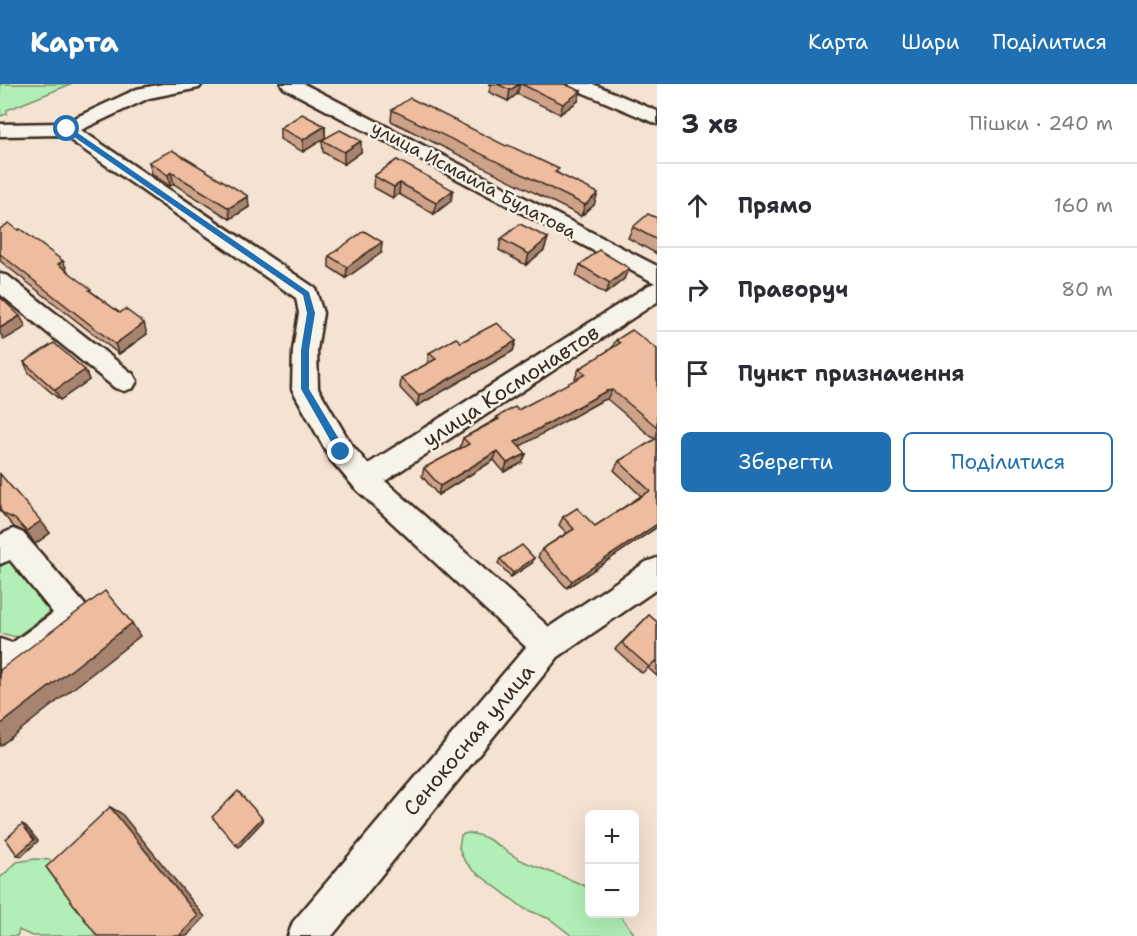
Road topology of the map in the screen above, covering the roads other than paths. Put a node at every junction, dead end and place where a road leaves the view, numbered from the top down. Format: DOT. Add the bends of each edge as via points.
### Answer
graph roads {
  1 [pos="193,84"];
  2 [pos="290,84"];
  3 [pos="578,84"];
  4 [pos="657,118"];
  5 [pos="67,129"];
  6 [pos="0,130"];
  7 [pos="657,276"];
  8 [pos="0,282"];
  9 [pos="657,291"];
  10 [pos="124,381"];
  11 [pos="365,480"];
  12 [pos="0,551"];
  13 [pos="657,572"];
  14 [pos="547,646"];
  15 [pos="0,654"];
  16 [pos="307,936"];
  1 -- 5 [label="street" via="144,93"];
  2 -- 7 [label="street, улица Исмаила Булатова"];
  3 -- 4 [label="street"];
  5 -- 6 [label="street"];
  5 -- 11 [label="street" via="306,294 311,313 305,350 305,389 341,452"];
  8 -- 10 [label="street"];
  9 -- 11 [label="street, улица Космонавтов"];
  11 -- 14 [label="street"];
  12 -- 15 [label="street" via="13,542 74,615 9,665"];
  13 -- 14 [label="street, Сенокосная улица"];
  14 -- 16 [label="street, Сенокосная улица"];
}
